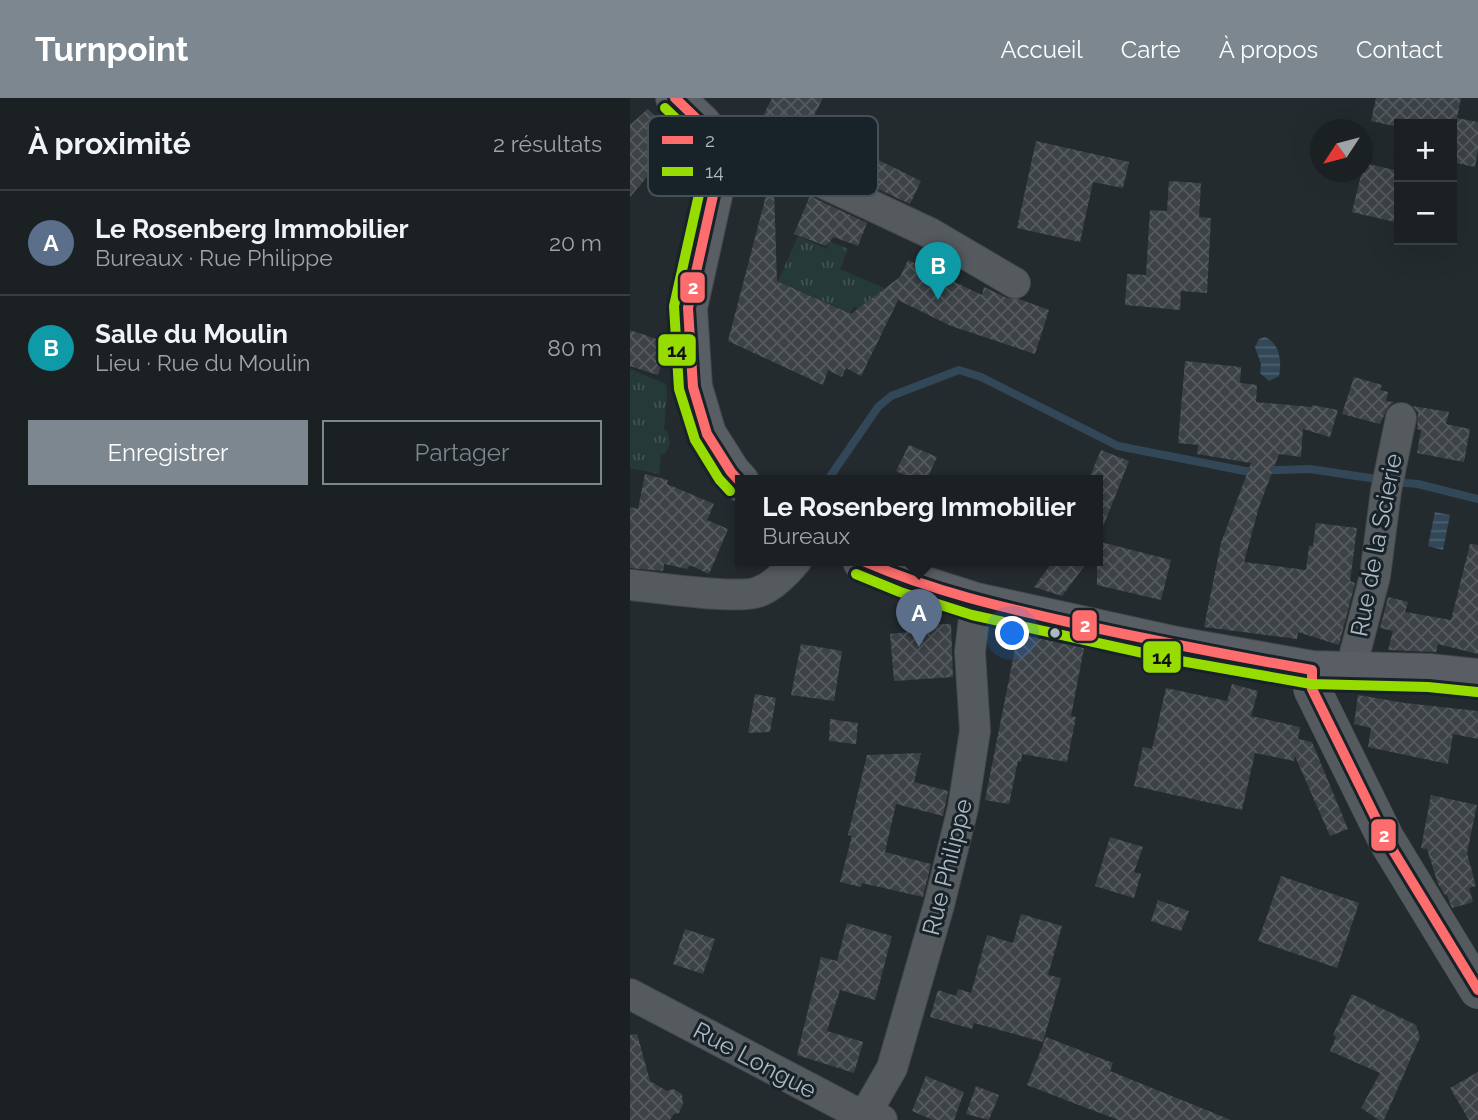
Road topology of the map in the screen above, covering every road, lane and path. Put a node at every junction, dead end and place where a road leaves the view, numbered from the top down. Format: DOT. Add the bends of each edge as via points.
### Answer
graph roads {
  1 [pos="675,98"];
  2 [pos="694,116"];
  3 [pos="713,196"];
  4 [pos="850,196"];
  5 [pos="1015,283"];
  6 [pos="1401,418"];
  7 [pos="735,476"];
  8 [pos="792,566"];
  9 [pos="874,566"];
  10 [pos="630,585"];
  11 [pos="976,603"];
  12 [pos="1312,670"];
  13 [pos="1354,672"];
  14 [pos="1478,678"];
  15 [pos="1478,990"];
  16 [pos="630,994"];
  17 [pos="870,1118"];
  1 -- 2 [label="main road"];
  3 -- 7 [label="main road" via="688,308 693,387 707,433"];
  4 -- 5 [label="street" via="949,243"];
  6 -- 13 [label="street, Rue de la Scierie"];
  8 -- 10 [label="street" via="757,593"];
  9 -- 11 [label="main road"];
  11 -- 12 [label="main road"];
  11 -- 17 [label="street, Rue Philippe" via="970,652 975,731 963,808 892,1068"];
  12 -- 13 [label="main road"];
  12 -- 15 [label="street" via="1312,689 1386,839"];
  13 -- 14 [label="main road"];
  16 -- 17 [label="street, Rue Longue"];
}
